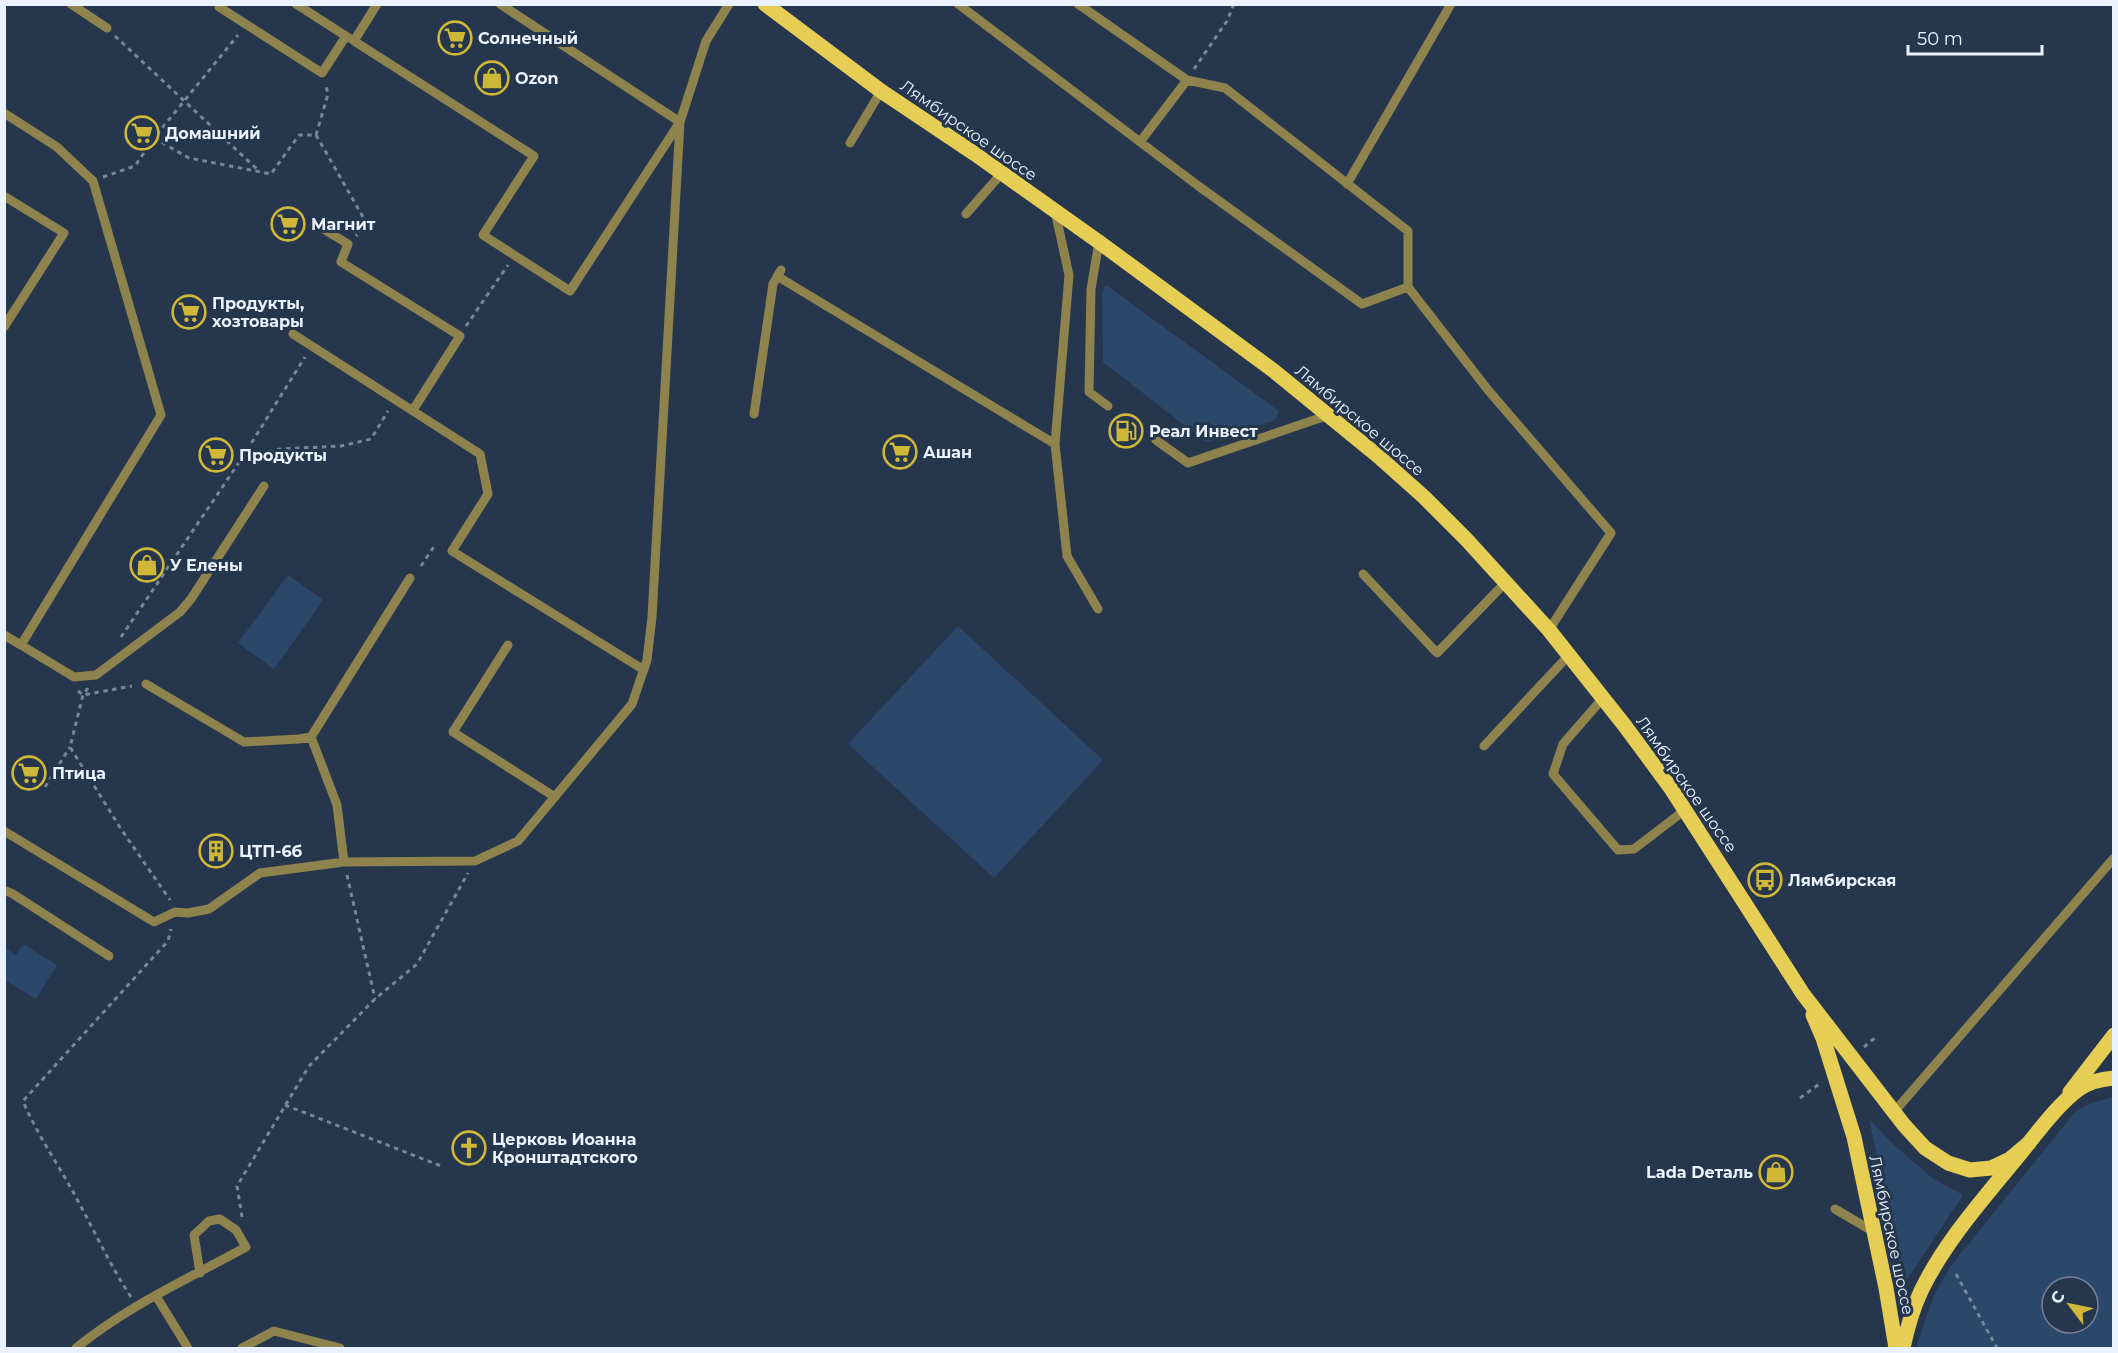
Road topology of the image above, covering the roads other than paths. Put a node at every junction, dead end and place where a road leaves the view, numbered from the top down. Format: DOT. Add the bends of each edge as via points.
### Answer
graph roads {
  1 [pos="71,4"];
  2 [pos="221,4"];
  3 [pos="296,4"];
  4 [pos="378,4"];
  5 [pos="500,4"];
  6 [pos="729,4"];
  7 [pos="958,4"];
  8 [pos="1078,4"];
  9 [pos="1451,4"];
  10 [pos="766,5"];
  11 [pos="107,28"];
  12 [pos="350,39"];
  13 [pos="1187,80"];
  14 [pos="881,91"];
  15 [pos="4,113"];
  16 [pos="680,122"];
  17 [pos="1140,142"];
  18 [pos="850,143"];
  19 [pos="1001,174"];
  20 [pos="1347,184"];
  21 [pos="4,196"];
  22 [pos="1055,211"];
  23 [pos="966,214"];
  24 [pos="325,230"];
  25 [pos="1099,242"];
  26 [pos="1408,287"];
  27 [pos="4,327"];
  28 [pos="293,334"];
  29 [pos="1108,406"];
  30 [pos="413,410"];
  31 [pos="754,414"];
  32 [pos="1329,415"];
  33 [pos="1156,440"];
  34 [pos="1054,444"];
  35 [pos="264,486"];
  36 [pos="1363,574"];
  37 [pos="410,578"];
  38 [pos="1506,583"];
  39 [pos="1098,609"];
  40 [pos="1549,630"];
  41 [pos="4,635"];
  42 [pos="21,645"];
  43 [pos="508,645"];
  44 [pos="1569,655"];
  45 [pos="644,670"];
  46 [pos="146,684"];
  47 [pos="1603,698"];
  48 [pos="311,737"];
  49 [pos="1484,746"];
  50 [pos="555,797"];
  51 [pos="1685,810"];
  52 [pos="4,831"];
  53 [pos="2114,858"];
  54 [pos="344,862"];
  55 [pos="4,891"];
  56 [pos="109,956"];
  57 [pos="1803,994"];
  58 [pos="2114,1035"];
  59 [pos="2114,1078"];
  60 [pos="2058,1109"];
  61 [pos="1894,1112"];
  62 [pos="2029,1143"];
  63 [pos="1835,1209"];
  64 [pos="1874,1232"];
  65 [pos="200,1273"];
  66 [pos="156,1296"];
  67 [pos="76,1348"];
  68 [pos="188,1348"];
  69 [pos="242,1348"];
  70 [pos="340,1348"];
  71 [pos="1896,1348"];
  72 [pos="1903,1348"];
  1 -- 11 [label="lane"];
  2 -- 12 [label="lane" via="322,73"];
  3 -- 12 [label="lane"];
  4 -- 12 [label="lane"];
  5 -- 16 [label="lane"];
  6 -- 16 [label="lane" via="706,41"];
  7 -- 17 [label="lane"];
  8 -- 13 [label="lane"];
  9 -- 20 [label="lane"];
  10 -- 14 [label="main road, Лямбирское шоссе"];
  12 -- 16 [label="lane" via="534,156 483,235 570,291"];
  13 -- 17 [label="lane"];
  13 -- 20 [label="lane" via="1225,88"];
  14 -- 18 [label="lane"];
  14 -- 19 [label="main road, Лямбирское шоссе"];
  15 -- 42 [label="lane" via="57,147 93,181 161,415"];
  16 -- 45 [label="lane" via="652,617"];
  17 -- 26 [label="lane" via="1362,304"];
  19 -- 22 [label="main road, Лямбирское шоссе"];
  19 -- 23 [label="lane"];
  20 -- 26 [label="lane" via="1407,231"];
  21 -- 27 [label="lane" via="64,233"];
  22 -- 25 [label="main road, Лямбирское шоссе"];
  22 -- 34 [label="lane" via="1069,275"];
  24 -- 30 [label="lane" via="348,244 341,262 460,336"];
  25 -- 29 [label="lane" via="1091,289 1089,392"];
  25 -- 32 [label="main road, Лямбирское шоссе"];
  26 -- 40 [label="lane" via="1488,390 1611,533"];
  28 -- 30 [label="lane"];
  30 -- 45 [label="lane" via="480,454 488,494 452,551"];
  31 -- 34 [label="lane" via="773,284 779,273"];
  32 -- 33 [label="lane" via="1188,463"];
  32 -- 38 [label="main road, Лямбирское шоссе" via="1424,497"];
  34 -- 39 [label="lane" via="1067,556"];
  35 -- 42 [label="lane" via="180,612 96,675 74,677"];
  36 -- 38 [label="lane" via="1437,652"];
  37 -- 48 [label="lane"];
  38 -- 40 [label="main road, Лямбирское шоссе"];
  40 -- 44 [label="main road, Лямбирское шоссе"];
  41 -- 42 [label="lane"];
  43 -- 50 [label="lane" via="453,732"];
  44 -- 47 [label="main road, Лямбирское шоссе"];
  44 -- 49 [label="lane"];
  45 -- 50 [label="lane" via="632,704"];
  46 -- 48 [label="lane" via="244,742"];
  47 -- 51 [label="main road, Лямбирское шоссе"];
  47 -- 51 [label="lane" via="1563,744 1553,774 1618,850 1634,849"];
  48 -- 54 [label="lane" via="337,805"];
  50 -- 54 [label="lane" via="518,841 475,861"];
  51 -- 57 [label="main road, Лямбирское шоссе"];
  52 -- 54 [label="lane" via="154,922 175,912 209,909 260,873"];
  53 -- 61 [label="lane"];
  55 -- 56 [label="lane"];
  57 -- 61 [label="main road, Лямбирское шоссе"];
  57 -- 64 [label="main road, Лямбирское шоссе" via="1823,1038 1854,1137"];
  58 -- 60 [label="main road"];
  59 -- 60 [label="main road" via="2098,1080 2080,1089"];
  60 -- 62 [label="main road"];
  61 -- 62 [label="main road, Лямбирское шоссе" via="1925,1148 1948,1163 1970,1170 1990,1168 2010,1159"];
  62 -- 72 [label="main road" via="1940,1257 1920,1292"];
  63 -- 64 [label="lane"];
  64 -- 71 [label="main road, Лямбирское шоссе"];
  65 -- 65 [label="lane" via="246,1247 236,1230 219,1220 209,1221 194,1235"];
  65 -- 66 [label="lane"];
  66 -- 67 [label="lane" via="98,1330"];
  66 -- 68 [label="lane"];
  69 -- 70 [label="lane" via="274,1331"];
}
